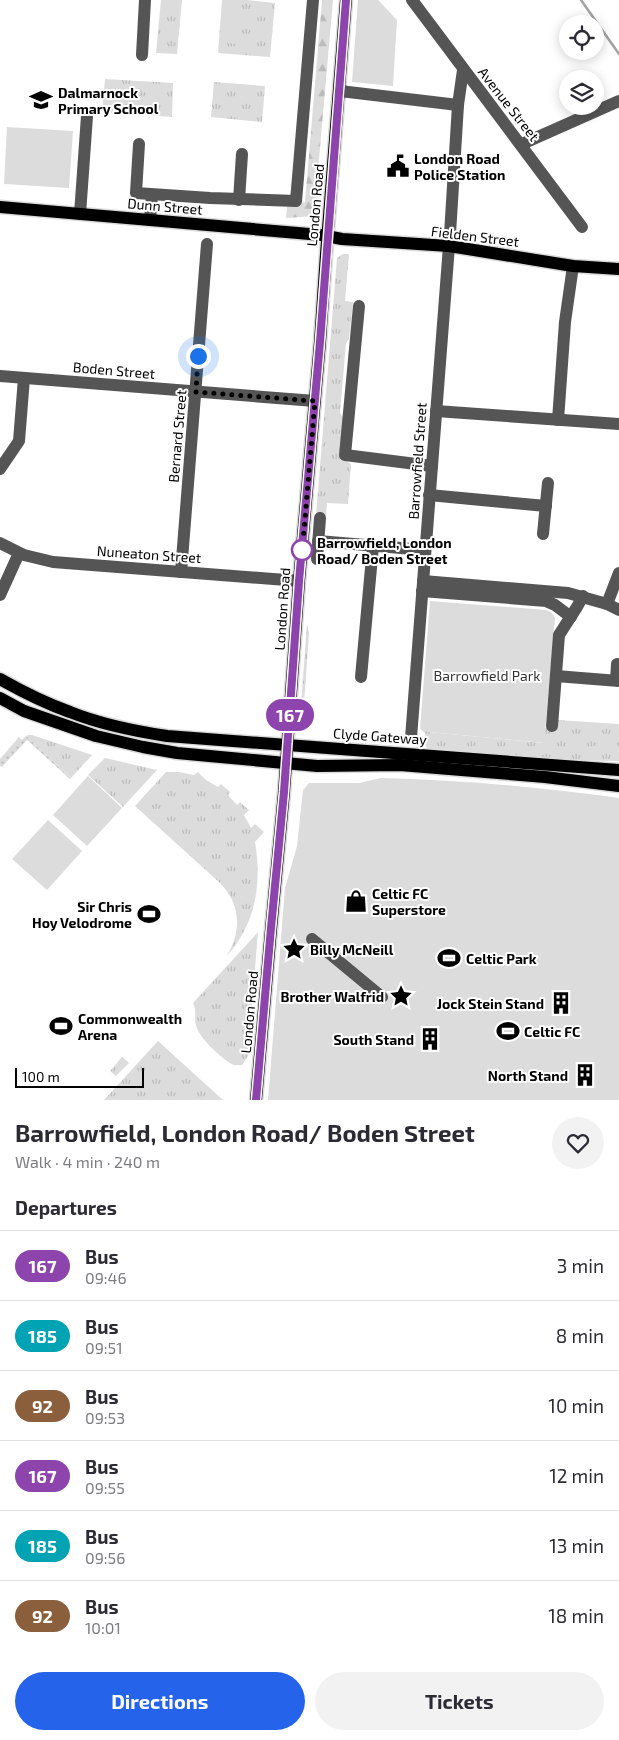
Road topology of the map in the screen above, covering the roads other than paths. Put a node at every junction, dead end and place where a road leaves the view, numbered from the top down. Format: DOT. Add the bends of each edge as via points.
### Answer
graph roads {
  1 [pos="145,0"];
  2 [pos="313,0"];
  3 [pos="346,0"];
  4 [pos="412,0"];
  5 [pos="142,55"];
  6 [pos="464,70"];
  7 [pos="340,91"];
  8 [pos="619,101"];
  9 [pos="458,105"];
  10 [pos="87,116"];
  11 [pos="139,144"];
  12 [pos="522,144"];
  13 [pos="242,154"];
  14 [pos="152,195"];
  15 [pos="239,200"];
  16 [pos="0,207"];
  17 [pos="80,214"];
  18 [pos="150,220"];
  19 [pos="582,227"];
  20 [pos="328,237"];
  21 [pos="449,240"];
  22 [pos="207,244"];
  23 [pos="573,266"];
  24 [pos="619,269"];
  25 [pos="359,306"];
  26 [pos="0,376"];
  27 [pos="24,378"];
  28 [pos="196,392"];
  29 [pos="315,401"];
  30 [pos="436,411"];
  31 [pos="558,420"];
  32 [pos="619,424"];
  33 [pos="432,466"];
  34 [pos="0,469"];
  35 [pos="548,483"];
  36 [pos="429,495"];
  37 [pos="546,506"];
  38 [pos="320,518"];
  39 [pos="544,534"];
  40 [pos="318,542"];
  41 [pos="0,543"];
  42 [pos="373,546"];
  43 [pos="425,550"];
  44 [pos="19,553"];
  45 [pos="317,559"];
  46 [pos="181,572"];
  47 [pos="619,573"];
  48 [pos="299,581"];
  49 [pos="422,586"];
  50 [pos="0,595"];
  51 [pos="583,596"];
  52 [pos="607,604"];
  53 [pos="619,610"];
  54 [pos="571,617"];
  55 [pos="617,664"];
  56 [pos="556,676"];
  57 [pos="361,677"];
  58 [pos="0,680"];
  59 [pos="617,681"];
  60 [pos="0,698"];
  61 [pos="552,726"];
  62 [pos="411,738"];
  63 [pos="288,745"];
  64 [pos="286,764"];
  65 [pos="619,770"];
  66 [pos="619,786"];
  67 [pos="312,938"];
  68 [pos="382,997"];
  69 [pos="256,1100"];
  1 -- 5 [label="street"];
  2 -- 15 [label="street, Dunn Street" via="296,201"];
  3 -- 7 [label="main road, London Road"];
  4 -- 6 [label="street, Avenue Street"];
  6 -- 9 [label="street, Barrowfield Street"];
  6 -- 12 [label="street, Avenue Street"];
  7 -- 9 [label="street"];
  7 -- 20 [label="main road, London Road"];
  8 -- 12 [label="street"];
  9 -- 21 [label="street, Barrowfield Street"];
  10 -- 17 [label="street"];
  11 -- 14 [label="street, Dunn Street" via="136,193"];
  12 -- 19 [label="street, Avenue Street"];
  13 -- 15 [label="street"];
  14 -- 15 [label="street, Dunn Street"];
  14 -- 18 [label="street"];
  16 -- 17 [label="main road, Dunn Street"];
  17 -- 18 [label="main road, Dunn Street"];
  18 -- 20 [label="main road, Dunn Street"];
  20 -- 21 [label="main road, Fielden Street"];
  20 -- 29 [label="main road, London Road"];
  21 -- 23 [label="main road, Fielden Street"];
  21 -- 30 [label="street, Barrowfield Street"];
  22 -- 28 [label="street, Bernard Street"];
  23 -- 24 [label="main road, Fielden Street"];
  23 -- 31 [label="street" via="565,322"];
  25 -- 33 [label="street" via="345,455"];
  26 -- 27 [label="street, Boden Street"];
  27 -- 28 [label="street, Boden Street"];
  27 -- 34 [label="street" via="19,441"];
  28 -- 29 [label="street, Boden Street"];
  28 -- 46 [label="street, Bernard Street"];
  29 -- 48 [label="main road, London Road"];
  30 -- 31 [label="street"];
  30 -- 33 [label="street, Barrowfield Street"];
  31 -- 32 [label="street"];
  33 -- 36 [label="street, Barrowfield Street"];
  35 -- 37 [label="street"];
  36 -- 37 [label="street"];
  36 -- 43 [label="street, Barrowfield Street"];
  37 -- 39 [label="street"];
  38 -- 40 [label="street"];
  40 -- 42 [label="street"];
  40 -- 45 [label="street"];
  41 -- 44 [label="street, Nuneaton Street"];
  42 -- 43 [label="street"];
  42 -- 57 [label="street"];
  43 -- 49 [label="street, Barrowfield Street"];
  44 -- 46 [label="street, Nuneaton Street" via="53,562"];
  44 -- 50 [label="street"];
  46 -- 48 [label="street, Nuneaton Street"];
  47 -- 52 [label="street"];
  48 -- 63 [label="main road, London Road"];
  49 -- 51 [label="street"];
  49 -- 54 [label="street" via="546,601"];
  49 -- 62 [label="street, Barrowfield Street"];
  51 -- 52 [label="street"];
  51 -- 54 [label="street"];
  52 -- 53 [label="street"];
  54 -- 56 [label="street" via="560,635"];
  55 -- 59 [label="street"];
  56 -- 59 [label="street"];
  56 -- 61 [label="street"];
  58 -- 63 [label="main road, Clyde Gateway" via="70,712 149,733 188,739"];
  60 -- 64 [label="main road, Clyde Gateway" via="24,711 113,741 177,753"];
  63 -- 64 [label="main road, London Road"];
  63 -- 65 [label="main road, Clyde Gateway"];
  64 -- 66 [label="main road, Clyde Gateway" via="400,765"];
  64 -- 69 [label="main road, London Road"];
  67 -- 68 [label="street"];
}
